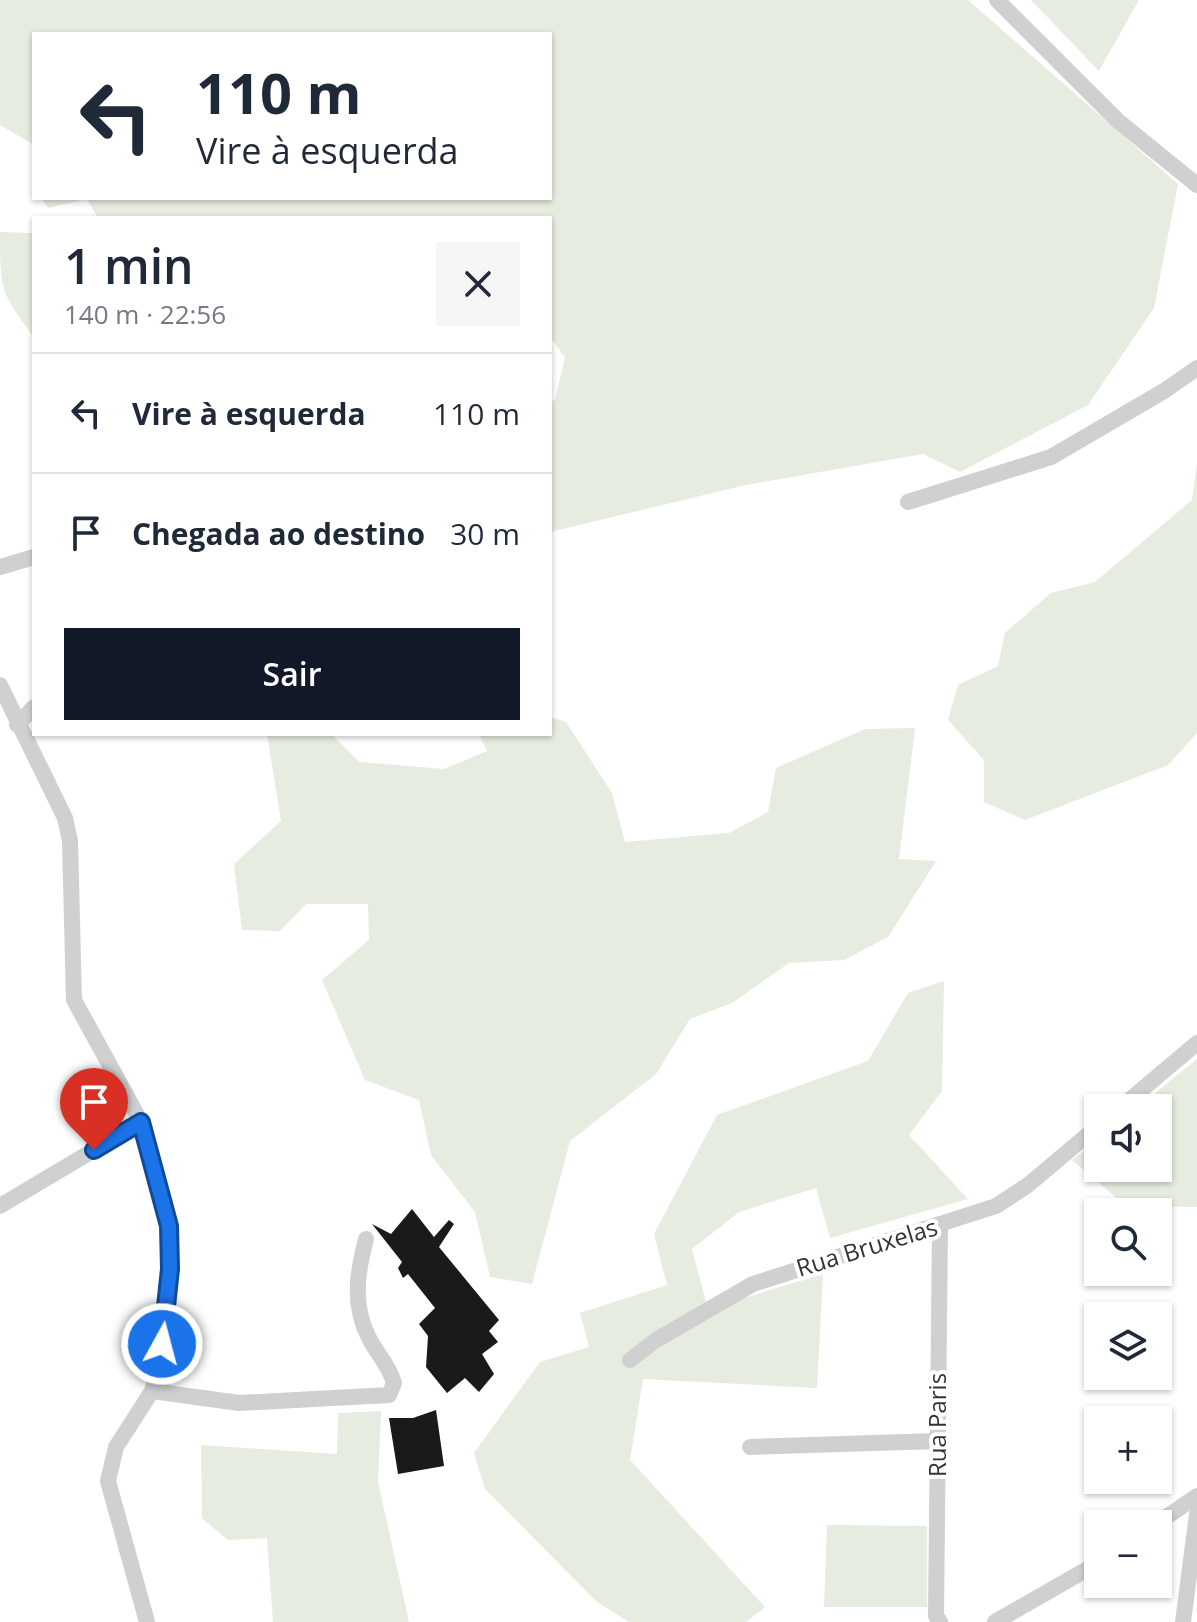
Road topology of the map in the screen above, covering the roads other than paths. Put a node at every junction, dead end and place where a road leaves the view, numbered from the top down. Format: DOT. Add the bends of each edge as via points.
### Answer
graph roads {
  1 [pos="997,0"];
  2 [pos="1197,185"];
  3 [pos="1197,368"];
  4 [pos="908,502"];
  5 [pos="32,558"];
  6 [pos="0,567"];
  7 [pos="0,685"];
  8 [pos="32,709"];
  9 [pos="17,725"];
  10 [pos="1197,1043"];
  11 [pos="1137,1094"];
  12 [pos="141,1122"];
  13 [pos="1084,1138"];
  14 [pos="0,1206"];
  15 [pos="940,1226"];
  16 [pos="366,1239"];
  17 [pos="630,1360"];
  18 [pos="152,1391"];
  19 [pos="938,1441"];
  20 [pos="750,1447"];
  21 [pos="1197,1496"];
  22 [pos="1172,1513"];
  23 [pos="1197,1514"];
  24 [pos="1084,1571"];
  25 [pos="147,1622"];
  26 [pos="940,1622"];
  27 [pos="995,1622"];
  28 [pos="1183,1622"];
  1 -- 2 [label="street" via="1118,121"];
  3 -- 4 [label="street" via="1051,457"];
  5 -- 6 [label="street"];
  7 -- 9 [label="street"];
  8 -- 9 [label="street"];
  9 -- 12 [label="street" via="55,794 67,830 74,1000"];
  10 -- 11 [label="street"];
  12 -- 14 [label="street"];
  12 -- 18 [label="street" via="169,1226 165,1317"];
  13 -- 15 [label="street, Rua Bruxelas" via="996,1206"];
  15 -- 17 [label="street, Rua Bruxelas" via="753,1284"];
  15 -- 19 [label="street, Rua Paris"];
  16 -- 18 [label="street" via="357,1271 358,1311 390,1369 394,1383 389,1395 239,1403"];
  18 -- 25 [label="street" via="116,1447 108,1481"];
  19 -- 20 [label="street"];
  19 -- 26 [label="street, Rua Paris"];
  21 -- 22 [label="street"];
  23 -- 28 [label="street"];
  24 -- 27 [label="street"];
}
